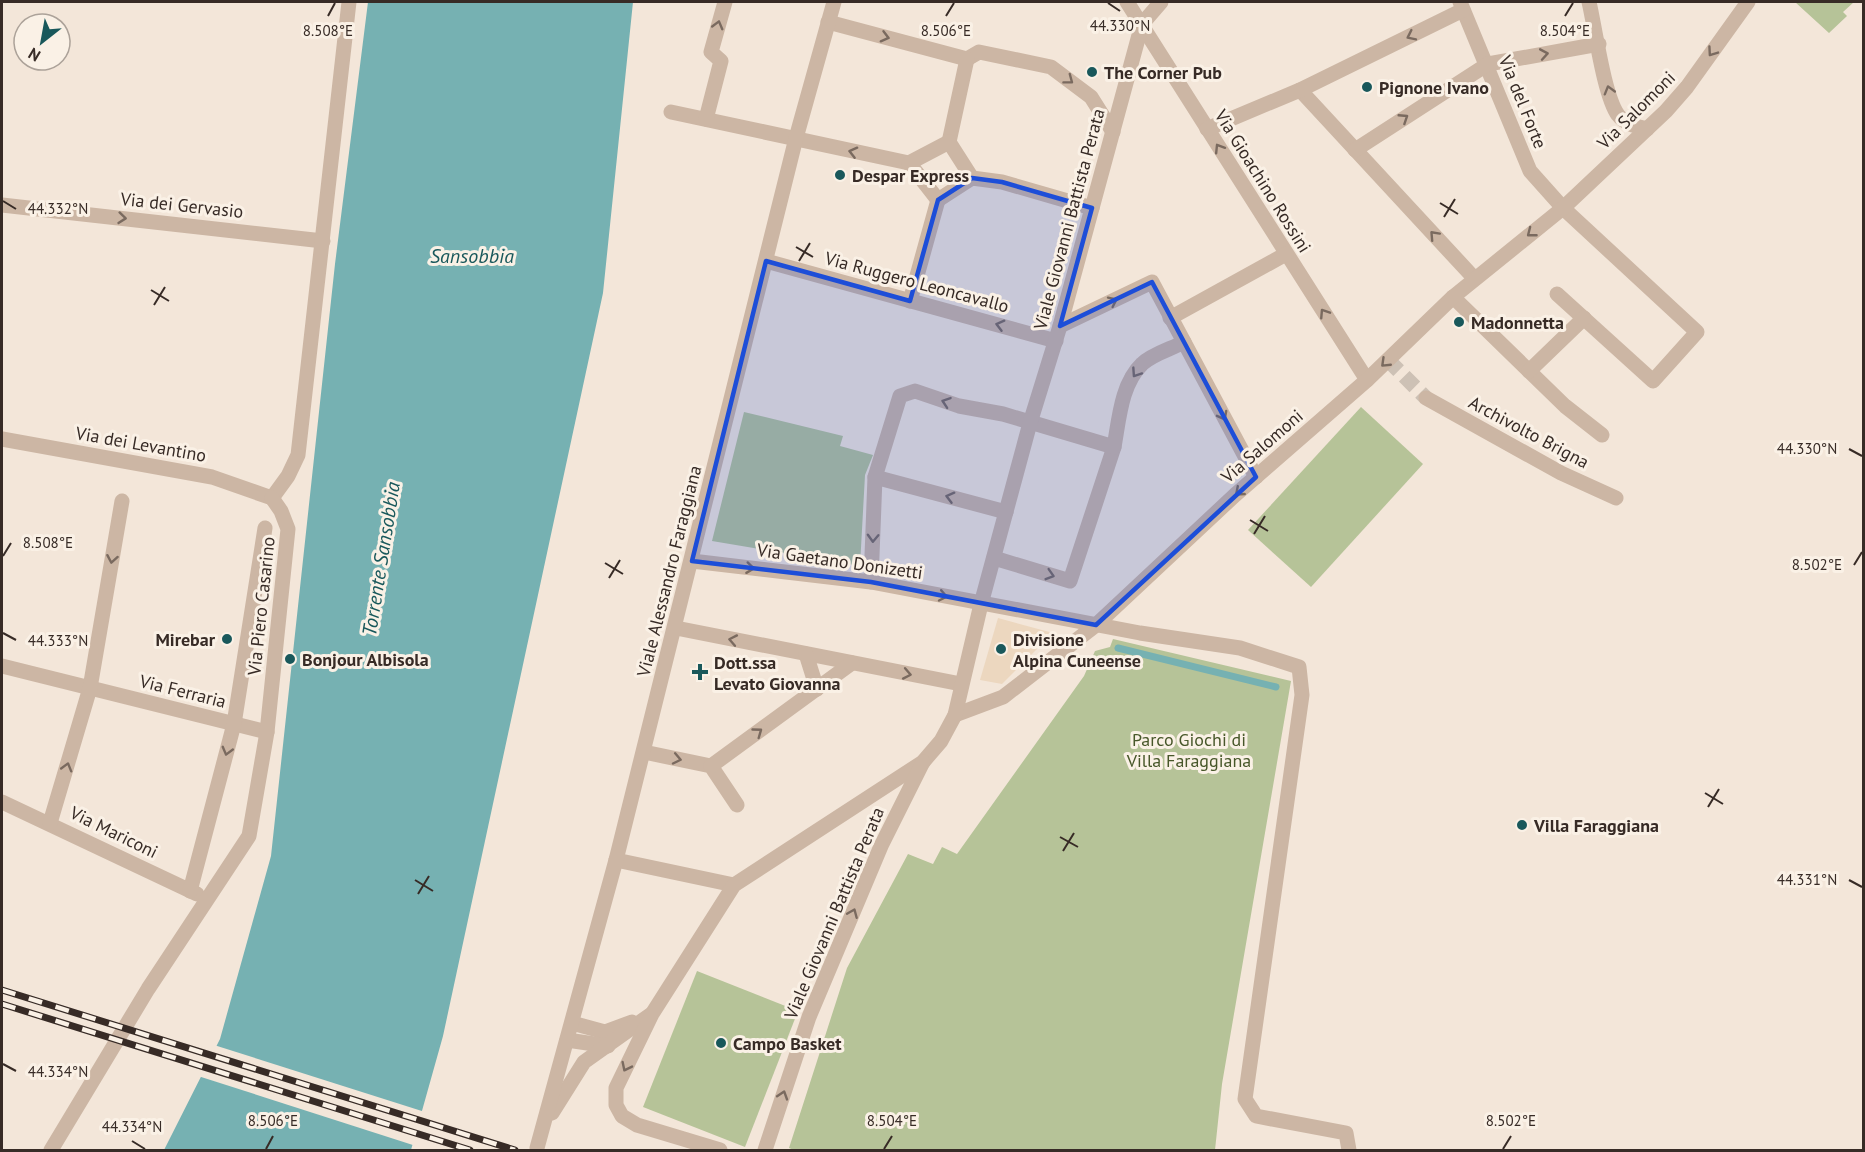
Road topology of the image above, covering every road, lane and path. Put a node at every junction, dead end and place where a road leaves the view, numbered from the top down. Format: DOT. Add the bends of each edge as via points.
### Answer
graph roads {
  1 [pos="349,2"];
  2 [pos="725,2"];
  3 [pos="834,2"];
  4 [pos="1127,2"];
  5 [pos="1161,2"];
  6 [pos="1590,2"];
  7 [pos="1748,2"];
  8 [pos="1462,6"];
  9 [pos="828,22"];
  10 [pos="1142,24"];
  11 [pos="1599,44"];
  12 [pos="967,59"];
  13 [pos="1488,64"];
  14 [pos="1300,90"];
  15 [pos="671,112"];
  16 [pos="706,119"];
  17 [pos="1207,129"];
  18 [pos="1647,129"];
  19 [pos="1113,132"];
  20 [pos="796,138"];
  21 [pos="949,142"];
  22 [pos="1355,150"];
  23 [pos="909,163"];
  24 [pos="972,178"];
  25 [pos="938,200"];
  26 [pos="2,204"];
  27 [pos="1092,208"];
  28 [pos="1563,208"];
  29 [pos="323,241"];
  30 [pos="1286,254"];
  31 [pos="766,261"];
  32 [pos="1474,278"];
  33 [pos="1557,294"];
  34 [pos="1453,297"];
  35 [pos="910,300"];
  36 [pos="1170,318"];
  37 [pos="1584,318"];
  38 [pos="1058,334"];
  39 [pos="1184,342"];
  40 [pos="1529,371"];
  41 [pos="1367,380"];
  42 [pos="1426,399"];
  43 [pos="1030,423"];
  44 [pos="1602,435"];
  45 [pos="2,439"];
  46 [pos="1114,447"];
  47 [pos="875,477"];
  48 [pos="1256,477"];
  49 [pos="272,498"];
  50 [pos="1616,498"];
  51 [pos="122,501"];
  52 [pos="1006,512"];
  53 [pos="264,528"];
  54 [pos="994,558"];
  55 [pos="692,561"];
  56 [pos="871,582"];
  57 [pos="981,604"];
  58 [pos="1096,625"];
  59 [pos="676,628"];
  60 [pos="806,654"];
  61 [pos="852,663"];
  62 [pos="2,666"];
  63 [pos="961,684"];
  64 [pos="90,688"];
  65 [pos="817,689"];
  66 [pos="955,714"];
  67 [pos="234,724"];
  68 [pos="267,732"];
  69 [pos="644,752"];
  70 [pos="923,762"];
  71 [pos="711,766"];
  72 [pos="2,802"];
  73 [pos="737,805"];
  74 [pos="50,823"];
  75 [pos="616,860"];
  76 [pos="734,885"];
  77 [pos="190,891"];
  78 [pos="208,900"];
  79 [pos="652,1014"];
  80 [pos="572,1023"];
  81 [pos="567,1040"];
  82 [pos="608,1046"];
  83 [pos="544,1125"];
  84 [pos="537,1148"];
  85 [pos="51,1150"];
  86 [pos="720,1150"];
  87 [pos="765,1150"];
  88 [pos="1349,1150"];
  1 -- 29 [label="street"];
  16 -- 2 [label="street, one-way" via="721,62 711,52"];
  3 -- 9 [label="street, Viale Alessandro Faraggiana"];
  4 -- 10 [label="street, Via Gioachino Rossini"];
  5 -- 10 [label="street"];
  6 -- 11 [label="street"];
  7 -- 18 [label="street, Via Salomoni, one-way" via="1687,87"];
  8 -- 13 [label="street, Via del Forte"];
  8 -- 14 [label="street, one-way"];
  9 -- 12 [label="street, one-way"];
  9 -- 20 [label="street, Viale Alessandro Faraggiana"];
  10 -- 17 [label="street, Via Gioachino Rossini"];
  10 -- 19 [label="street, Viale Giovanni Battista Perata"];
  13 -- 11 [label="street, one-way"];
  18 -- 11 [label="street, one-way" via="1629,124 1617,114"];
  12 -- 19 [label="street, one-way" via="979,52 1051,67 1091,97"];
  12 -- 21 [label="street"];
  22 -- 13 [label="street, one-way"];
  13 -- 28 [label="street, Via del Forte" via="1530,171"];
  14 -- 17 [label="street"];
  14 -- 22 [label="street"];
  15 -- 16 [label="street"];
  16 -- 20 [label="street"];
  30 -- 17 [label="street, Via Gioachino Rossini, one-way"];
  18 -- 28 [label="street, Via Salomoni"];
  19 -- 27 [label="street, Viale Giovanni Battista Perata"];
  23 -- 20 [label="street, one-way"];
  20 -- 31 [label="street, Viale Alessandro Faraggiana"];
  21 -- 23 [label="street"];
  21 -- 24 [label="street"];
  32 -- 22 [label="street, one-way"];
  23 -- 25 [label="street"];
  24 -- 25 [label="street"];
  24 -- 27 [label="street"];
  25 -- 35 [label="street"];
  26 -- 29 [label="street, Via dei Gervasio, one-way"];
  27 -- 38 [label="street, Viale Giovanni Battista Perata"];
  28 -- 32 [label="street, Via Salomoni, one-way"];
  28 -- 37 [label="street" via="1697,332 1653,381"];
  29 -- 49 [label="street" via="298,455"];
  30 -- 36 [label="street"];
  41 -- 30 [label="street, Via Gioachino Rossini, one-way"];
  31 -- 35 [label="street, Via Ruggero Leoncavallo"];
  31 -- 55 [label="street, Viale Alessandro Faraggiana"];
  32 -- 34 [label="street, Via Salomoni"];
  33 -- 37 [label="street"];
  34 -- 40 [label="street"];
  34 -- 41 [label="street, Via Salomoni, one-way"];
  38 -- 35 [label="street, Via Ruggero Leoncavallo, one-way"];
  38 -- 36 [label="street, one-way" via="1152,282"];
  36 -- 39 [label="street"];
  37 -- 40 [label="street"];
  38 -- 43 [label="street, Viale Giovanni Battista Perata"];
  39 -- 46 [label="street, one-way" via="1143,362 1131,377"];
  39 -- 48 [label="street, one-way"];
  40 -- 44 [label="street"];
  41 -- 48 [label="street, Via Salomoni"];
  42 -- 50 [label="street, Archivolto Brigna" via="1561,473"];
  43 -- 46 [label="street"];
  43 -- 47 [label="street, one-way" via="915,391 900,396"];
  43 -- 52 [label="street, Viale Giovanni Battista Perata"];
  45 -- 49 [label="street, Via dei Levantino" via="212,477"];
  54 -- 46 [label="street, one-way" via="1070,581"];
  52 -- 47 [label="street, one-way"];
  47 -- 56 [label="street, one-way"];
  48 -- 58 [label="street, Via Salomoni, one-way"];
  49 -- 68 [label="street, Via Piero Casarino" via="288,530"];
  51 -- 64 [label="street, one-way"];
  52 -- 54 [label="street, Viale Giovanni Battista Perata"];
  53 -- 67 [label="street, Via Piero Casarino"];
  54 -- 57 [label="street, Viale Giovanni Battista Perata"];
  55 -- 56 [label="street, Via Gaetano Donizetti, one-way"];
  55 -- 59 [label="street, Viale Alessandro Faraggiana"];
  56 -- 57 [label="street, Via Gaetano Donizetti, one-way"];
  57 -- 58 [label="street"];
  57 -- 63 [label="street, Viale Giovanni Battista Perata"];
  58 -- 66 [label="street, Via Salomoni" via="1004,698"];
  58 -- 88 [label="street" via="1240,648 1299,667 1302,695 1245,1099 1256,1116 1346,1133"];
  60 -- 59 [label="street, one-way"];
  59 -- 69 [label="street, Viale Alessandro Faraggiana"];
  60 -- 61 [label="street"];
  60 -- 65 [label="street"];
  61 -- 63 [label="street, one-way"];
  61 -- 65 [label="street"];
  62 -- 64 [label="street, Via Ferraria"];
  63 -- 66 [label="street, Viale Giovanni Battista Perata"];
  64 -- 67 [label="street, Via Ferraria"];
  74 -- 64 [label="street, one-way"];
  71 -- 65 [label="street, one-way"];
  66 -- 70 [label="street, Viale Giovanni Battista Perata" via="941,741"];
  67 -- 68 [label="street, Via Ferraria"];
  67 -- 77 [label="street, Via Piero Casarino, one-way"];
  68 -- 78 [label="street, Via Piero Casarino" via="249,836"];
  69 -- 71 [label="street, one-way"];
  69 -- 75 [label="street, Viale Alessandro Faraggiana"];
  70 -- 76 [label="street, Viale Giovanni Battista Perata"];
  87 -- 70 [label="street, Viale Giovanni Battista Perata, one-way" via="809,1017 881,846"];
  71 -- 73 [label="street"];
  72 -- 74 [label="street, Via Mariconi"];
  74 -- 77 [label="street, Via Mariconi"];
  75 -- 76 [label="street"];
  75 -- 80 [label="street, Viale Alessandro Faraggiana"];
  76 -- 79 [label="street, Viale Giovanni Battista Perata"];
  77 -- 78 [label="street, Via Mariconi"];
  78 -- 85 [label="street, Via Piero Casarino"];
  79 -- 80 [label="street" via="605,1032"];
  79 -- 82 [label="street, Viale Giovanni Battista Perata"];
  79 -- 86 [label="street, Viale Giovanni Battista Perata, one-way" via="616,1088 616,1105 622,1116 637,1125"];
  80 -- 81 [label="street, Viale Alessandro Faraggiana"];
  81 -- 82 [label="street"];
  81 -- 83 [label="street, Viale Alessandro Faraggiana"];
  82 -- 83 [label="street, Viale Giovanni Battista Perata" via="584,1062"];
  83 -- 84 [label="street, Viale Alessandro Faraggiana"];
}
